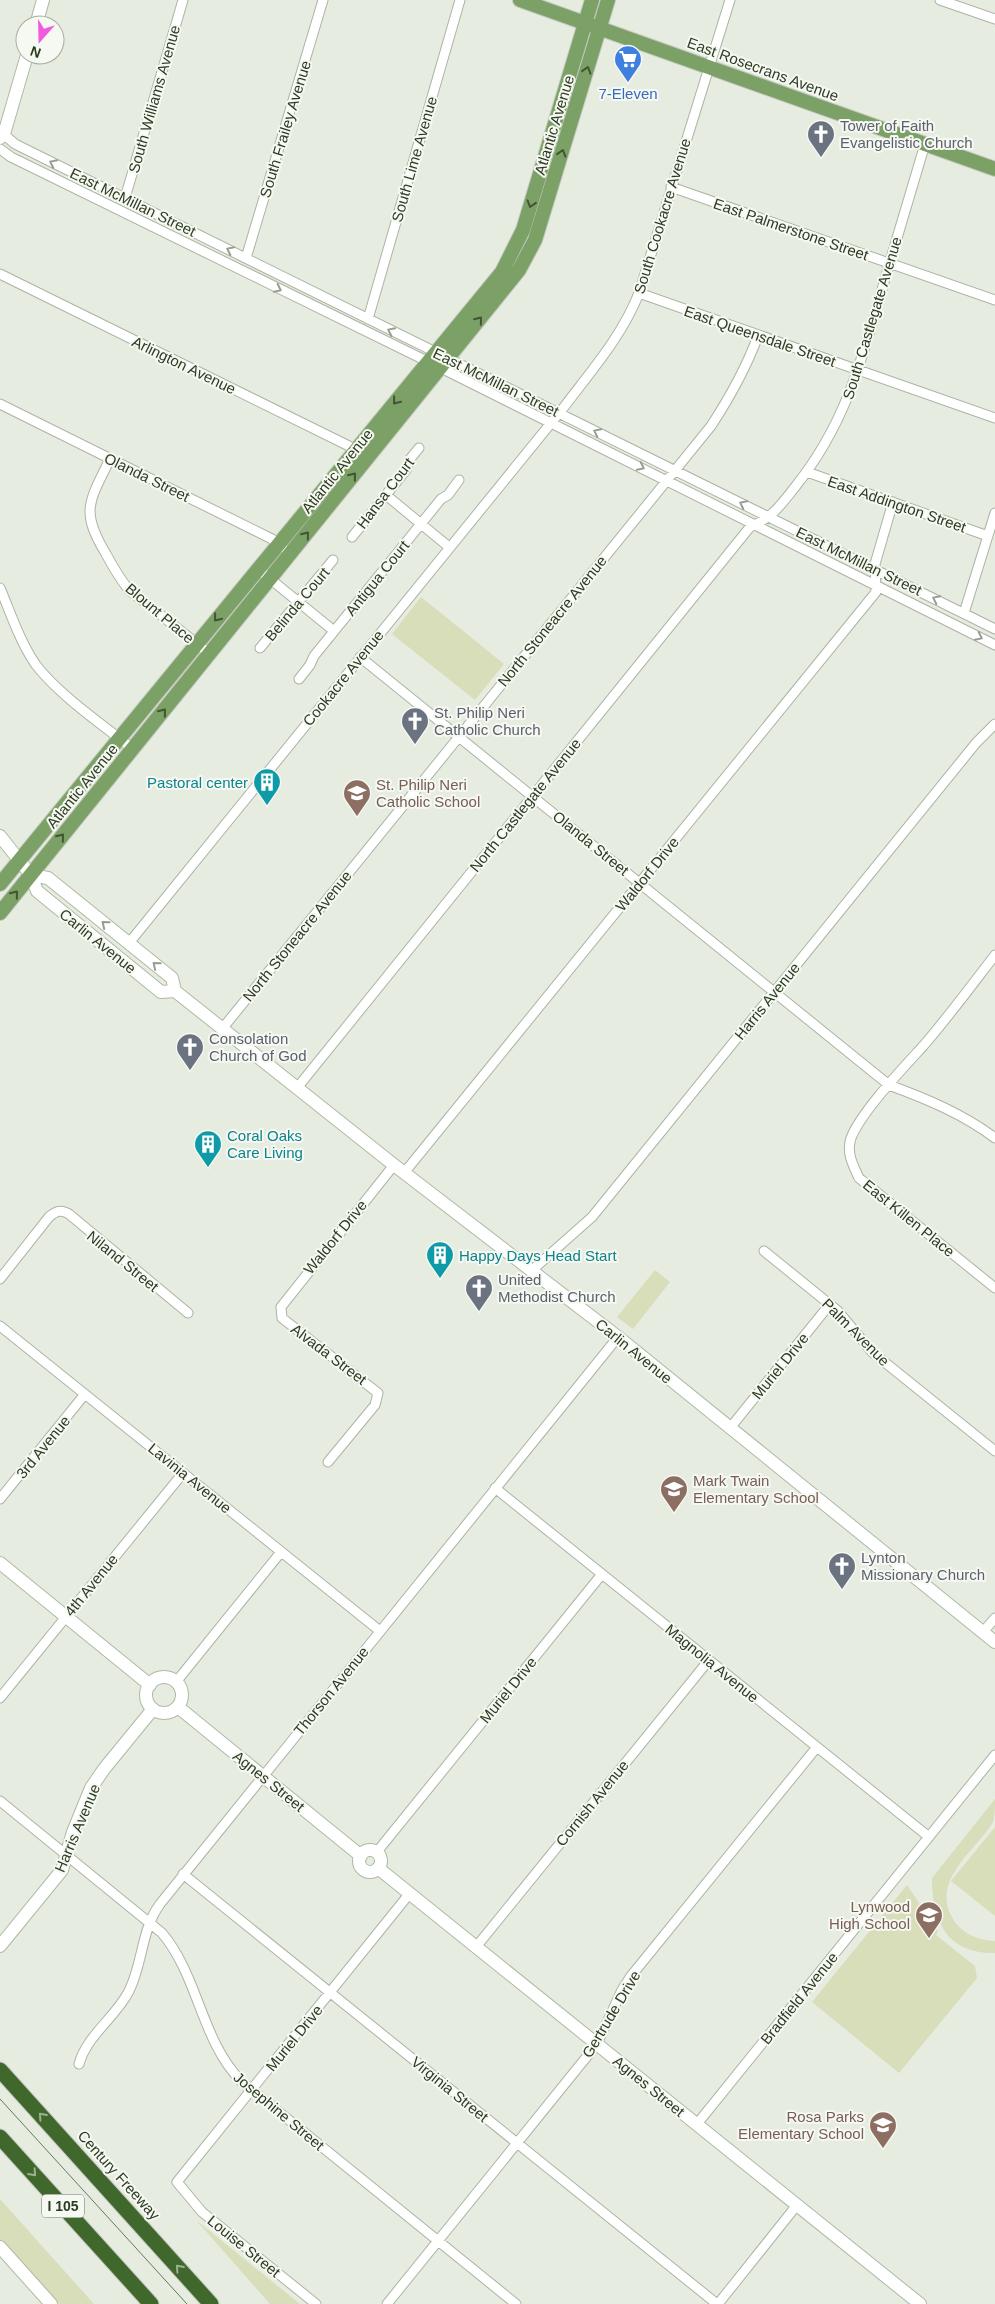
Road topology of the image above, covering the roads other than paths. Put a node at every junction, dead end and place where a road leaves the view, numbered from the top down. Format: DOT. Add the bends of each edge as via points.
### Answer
graph roads {
  1 [pos="43,0"];
  2 [pos="183,0"];
  3 [pos="323,0"];
  4 [pos="460,0"];
  5 [pos="520,0"];
  6 [pos="592,0"];
  7 [pos="608,0"];
  8 [pos="730,0"];
  9 [pos="940,0"];
  10 [pos="39,15"];
  11 [pos="995,19"];
  12 [pos="585,23"];
  13 [pos="600,28"];
  14 [pos="24,65"];
  15 [pos="709,67"];
  16 [pos="1,134"];
  17 [pos="925,144"];
  18 [pos="0,149"];
  19 [pos="995,169"];
  20 [pos="672,187"];
  21 [pos="125,198"];
  22 [pos="246,258"];
  23 [pos="890,263"];
  24 [pos="0,274"];
  25 [pos="639,293"];
  26 [pos="995,300"];
  27 [pos="368,319"];
  28 [pos="758,336"];
  29 [pos="431,358"];
  30 [pos="444,363"];
  31 [pos="859,371"];
  32 [pos="0,404"];
  33 [pos="559,413"];
  34 [pos="995,418"];
  35 [pos="550,423"];
  36 [pos="419,448"];
  37 [pos="355,451"];
  38 [pos="110,459"];
  39 [pos="366,460"];
  40 [pos="674,470"];
  41 [pos="807,472"];
  42 [pos="459,480"];
  43 [pos="666,480"];
  44 [pos="386,495"];
  45 [pos="893,502"];
  46 [pos="995,513"];
  47 [pos="770,518"];
  48 [pos="421,524"];
  49 [pos="756,525"];
  50 [pos="988,536"];
  51 [pos="352,537"];
  52 [pos="278,544"];
  53 [pos="449,547"];
  54 [pos="290,554"];
  55 [pos="333,560"];
  56 [pos="258,569"];
  57 [pos="875,569"];
  58 [pos="270,579"];
  59 [pos="876,586"];
  60 [pos="0,588"];
  61 [pos="299,603"];
  62 [pos="964,613"];
  63 [pos="995,628"];
  64 [pos="334,631"];
  65 [pos="196,644"];
  66 [pos="995,645"];
  67 [pos="260,648"];
  68 [pos="210,654"];
  69 [pos="360,657"];
  70 [pos="298,679"];
  71 [pos="995,724"];
  72 [pos="459,736"];
  73 [pos="119,738"];
  74 [pos="133,748"];
  75 [pos="533,796"];
  76 [pos="0,836"];
  77 [pos="18,861"];
  78 [pos="31,875"];
  79 [pos="640,883"];
  80 [pos="0,884"];
  81 [pos="0,913"];
  82 [pos="129,943"];
  83 [pos="995,955"];
  84 [pos="775,991"];
  85 [pos="175,992"];
  86 [pos="222,1028"];
  87 [pos="889,1085"];
  88 [pos="297,1088"];
  89 [pos="995,1138"];
  90 [pos="394,1165"];
  91 [pos="404,1173"];
  92 [pos="764,1251"];
  93 [pos="531,1271"];
  94 [pos="0,1279"];
  95 [pos="995,1288"];
  96 [pos="830,1304"];
  97 [pos="280,1311"];
  98 [pos="188,1313"];
  99 [pos="0,1326"];
  100 [pos="618,1337"];
  101 [pos="85,1394"];
  102 [pos="730,1428"];
  103 [pos="995,1451"];
  104 [pos="328,1462"];
  105 [pos="183,1472"];
  106 [pos="495,1488"];
  107 [pos="0,1499"];
  108 [pos="281,1552"];
  109 [pos="0,1563"];
  110 [pos="602,1574"];
  111 [pos="66,1617"];
  112 [pos="995,1618"];
  113 [pos="380,1631"];
  114 [pos="983,1632"];
  115 [pos="995,1642"];
  116 [pos="709,1660"];
  117 [pos="176,1682"];
  118 [pos="150,1685"];
  119 [pos="0,1698"];
  120 [pos="178,1707"];
  121 [pos="153,1709"];
  122 [pos="817,1747"];
  123 [pos="995,1755"];
  124 [pos="262,1776"];
  125 [pos="0,1801"];
  126 [pos="929,1837"];
  127 [pos="376,1853"];
  128 [pos="66,1854"];
  129 [pos="361,1856"];
  130 [pos="378,1868"];
  131 [pos="183,1874"];
  132 [pos="410,1894"];
  133 [pos="149,1922"];
  134 [pos="0,1946"];
  135 [pos="476,1947"];
  136 [pos="330,1992"];
  137 [pos="597,2044"];
  138 [pos="79,2064"];
  139 [pos="0,2070"];
  140 [pos="251,2090"];
  141 [pos="697,2124"];
  142 [pos="0,2137"];
  143 [pos="517,2143"];
  144 [pos="177,2182"];
  145 [pos="798,2205"];
  146 [pos="438,2241"];
  147 [pos="0,2247"];
  148 [pos="50,2304"];
  149 [pos="151,2304"];
  150 [pos="211,2304"];
  151 [pos="316,2304"];
  152 [pos="387,2304"];
  153 [pos="516,2304"];
  154 [pos="717,2304"];
  155 [pos="920,2304"];
  1 -- 10 [label="street"];
  2 -- 21 [label="street, South Williams Avenue"];
  3 -- 22 [label="street, South Frailey Avenue"];
  4 -- 27 [label="street, South Lime Avenue"];
  5 -- 12 [label="main road, East Rosecrans Avenue"];
  6 -- 12 [label="main road, Atlantic Avenue"];
  7 -- 13 [label="main road, Atlantic Avenue"];
  8 -- 15 [label="street, South Cookacre Avenue"];
  9 -- 11 [label="street"];
  12 -- 13 [label="main road, East Rosecrans Avenue"];
  12 -- 29 [label="main road, Atlantic Avenue, one-way" via="523,230 502,272"];
  13 -- 15 [label="main road, East Rosecrans Avenue"];
  30 -- 13 [label="main road, Atlantic Avenue, one-way" via="519,270 535,240"];
  14 -- 16 [label="street"];
  15 -- 17 [label="main road, East Rosecrans Avenue"];
  15 -- 20 [label="street, South Cookacre Avenue"];
  21 -- 16 [label="street, East McMillan Street, one-way"];
  17 -- 19 [label="main road, East Rosecrans Avenue"];
  17 -- 23 [label="street, South Castlegate Avenue"];
  18 -- 29 [label="street, East McMillan Street, one-way"];
  20 -- 23 [label="street, East Palmerstone Street"];
  20 -- 25 [label="street, South Cookacre Avenue"];
  22 -- 21 [label="street, East McMillan Street, one-way"];
  22 -- 27 [label="street, East McMillan Street"];
  23 -- 26 [label="street, East Palmerstone Street"];
  23 -- 31 [label="street, South Castlegate Avenue"];
  24 -- 37 [label="street, Arlington Avenue"];
  25 -- 28 [label="street, East Queensdale Street"];
  25 -- 33 [label="street, South Cookacre Avenue" via="620,332"];
  29 -- 27 [label="street, East McMillan Street, one-way"];
  28 -- 31 [label="street, East Queensdale Street"];
  28 -- 40 [label="street, North Stoneacre Avenue" via="732,394 711,426"];
  29 -- 30 [label="street, East McMillan Street"];
  29 -- 30 [label="street, East McMillan Street"];
  29 -- 37 [label="main road, Atlantic Avenue, one-way"];
  30 -- 33 [label="street, East McMillan Street"];
  30 -- 35 [label="street, East McMillan Street"];
  30 -- 39 [label="main road, Atlantic Avenue"];
  31 -- 34 [label="street, East Queensdale Street"];
  31 -- 41 [label="street, South Castlegate Avenue" via="841,416"];
  32 -- 38 [label="street, Olanda Street"];
  33 -- 35 [label="street, Cookacre Avenue"];
  40 -- 33 [label="street, East McMillan Street, one-way"];
  35 -- 43 [label="street, East McMillan Street, one-way"];
  35 -- 53 [label="street, Cookacre Avenue"];
  36 -- 44 [label="street, Hansa Court"];
  37 -- 39 [label="street, Arlington Avenue"];
  37 -- 52 [label="main road, Atlantic Avenue"];
  38 -- 52 [label="street, Olanda Street"];
  38 -- 65 [label="street, Blount Place" via="91,500 92,528 125,585"];
  54 -- 39 [label="main road, Atlantic Avenue, one-way"];
  40 -- 43 [label="street, North Stoneacre Avenue"];
  47 -- 40 [label="street, East McMillan Street, one-way"];
  41 -- 45 [label="street, East Addington Street"];
  41 -- 47 [label="street, South Castlegate Avenue"];
  42 -- 48 [label="street, Antigua Court"];
  43 -- 49 [label="street, East McMillan Street"];
  43 -- 72 [label="street, North Stoneacre Avenue"];
  44 -- 48 [label="street"];
  44 -- 51 [label="street, Hansa Court"];
  45 -- 50 [label="street, East Addington Street"];
  45 -- 57 [label="street"];
  46 -- 50 [label="street"];
  47 -- 49 [label="street, South Castlegate Avenue"];
  47 -- 57 [label="street, East McMillan Street"];
  48 -- 53 [label="street"];
  48 -- 64 [label="street, Antigua Court"];
  49 -- 59 [label="street, East McMillan Street"];
  49 -- 75 [label="street, North Castlegate Avenue" via="750,527"];
  50 -- 62 [label="street"];
  52 -- 54 [label="street, Olanda Street"];
  52 -- 56 [label="main road, Atlantic Avenue"];
  53 -- 69 [label="street, Cookacre Avenue"];
  54 -- 58 [label="main road, Atlantic Avenue"];
  55 -- 61 [label="street, Belinda Court"];
  56 -- 58 [label="street"];
  56 -- 65 [label="main road, Atlantic Avenue, one-way"];
  57 -- 59 [label="street"];
  62 -- 57 [label="street, East McMillan Street, one-way"];
  58 -- 61 [label="street"];
  58 -- 68 [label="main road, Atlantic Avenue"];
  59 -- 66 [label="street, East McMillan Street, one-way"];
  59 -- 79 [label="street, Waldorf Drive" via="876,592"];
  60 -- 73 [label="street" via="25,647 37,666"];
  61 -- 64 [label="street"];
  61 -- 67 [label="street, Belinda Court"];
  62 -- 63 [label="street, East McMillan Street"];
  64 -- 70 [label="street, Antigua Court"];
  65 -- 68 [label="street, Blount Place"];
  65 -- 73 [label="main road, Atlantic Avenue"];
  74 -- 68 [label="main road, Atlantic Avenue, one-way"];
  69 -- 72 [label="street, Olanda Street"];
  69 -- 82 [label="street, Cookacre Avenue"];
  71 -- 84 [label="street, Harris Avenue" via="976,743"];
  72 -- 75 [label="street, Olanda Street"];
  72 -- 86 [label="street, North Stoneacre Avenue"];
  73 -- 74 [label="street"];
  73 -- 77 [label="main road, Atlantic Avenue"];
  78 -- 74 [label="main road, Atlantic Avenue, one-way"];
  75 -- 79 [label="street, Olanda Street"];
  75 -- 88 [label="street, North Castlegate Avenue"];
  76 -- 77 [label="street, Carlin Avenue"];
  77 -- 78 [label="street, Carlin Avenue"];
  77 -- 80 [label="main road, Atlantic Avenue"];
  81 -- 78 [label="main road, Atlantic Avenue, one-way"];
  82 -- 78 [label="street, Carlin Avenue, one-way" via="48,878"];
  78 -- 85 [label="street, Carlin Avenue" via="37,891 161,992"];
  79 -- 84 [label="street, Olanda Street"];
  79 -- 91 [label="street, Waldorf Drive"];
  85 -- 82 [label="street, Carlin Avenue, one-way" via="172,978"];
  83 -- 87 [label="street, East Killen Place"];
  84 -- 87 [label="street, Olanda Street"];
  84 -- 93 [label="street, Harris Avenue" via="592,1217"];
  85 -- 86 [label="street, Carlin Avenue"];
  86 -- 88 [label="street, Carlin Avenue"];
  87 -- 89 [label="street, Olanda Street" via="959,1115"];
  87 -- 95 [label="street, East Killen Place" via="851,1138 850,1160 859,1178"];
  88 -- 90 [label="street, Carlin Avenue"];
  90 -- 91 [label="street, Carlin Avenue"];
  90 -- 97 [label="street, Waldorf Drive" via="287,1296"];
  91 -- 93 [label="street, Carlin Avenue"];
  92 -- 96 [label="street, Palm Avenue"];
  93 -- 100 [label="street, Carlin Avenue"];
  94 -- 98 [label="street, Niland Street" via="49,1217 58,1211 69,1214"];
  96 -- 102 [label="street, Muriel Drive"];
  96 -- 103 [label="street, Palm Avenue" via="872,1352"];
  97 -- 104 [label="street, Alvada Street" via="282,1318 376,1390 379,1396"];
  99 -- 101 [label="street, Lavinia Avenue"];
  100 -- 102 [label="street, Carlin Avenue"];
  100 -- 106 [label="street, Thorson Avenue"];
  101 -- 105 [label="street, Lavinia Avenue"];
  101 -- 107 [label="street, 3rd Avenue"];
  102 -- 114 [label="street, Carlin Avenue"];
  105 -- 108 [label="street, Lavinia Avenue"];
  105 -- 111 [label="street, 4th Avenue"];
  106 -- 110 [label="street, Magnolia Avenue"];
  106 -- 113 [label="street, Thorson Avenue"];
  108 -- 113 [label="street, Lavinia Avenue"];
  108 -- 117 [label="street"];
  109 -- 111 [label="street"];
  110 -- 116 [label="street, Magnolia Avenue"];
  110 -- 127 [label="street, Muriel Drive"];
  111 -- 118 [label="street"];
  111 -- 119 [label="street, 4th Avenue"];
  112 -- 114 [label="street"];
  113 -- 124 [label="street, Thorson Avenue"];
  114 -- 115 [label="street, Carlin Avenue"];
  116 -- 122 [label="street, Magnolia Avenue"];
  116 -- 135 [label="street, Cornish Avenue"];
  117 -- 118 [label="street" via="164,1677"];
  117 -- 120 [label="street" via="182,1691"];
  118 -- 121 [label="street" via="146,1694"];
  120 -- 121 [label="street" via="163,1713"];
  120 -- 124 [label="street, Agnes Street"];
  121 -- 128 [label="street, Harris Avenue" via="91,1788"];
  122 -- 126 [label="street, Magnolia Avenue"];
  122 -- 137 [label="street, Gertrude Drive" via="631,1976"];
  123 -- 126 [label="street, Bradfield Avenue"];
  124 -- 129 [label="street, Agnes Street"];
  124 -- 131 [label="street, Thorson Avenue"];
  125 -- 128 [label="street, Josephine Street"];
  126 -- 141 [label="street, Bradfield Avenue"];
  127 -- 129 [label="street" via="368,1851"];
  127 -- 130 [label="street" via="380,1859"];
  128 -- 133 [label="street, Josephine Street"];
  128 -- 134 [label="street, Harris Avenue" via="61,1872"];
  129 -- 130 [label="street" via="359,1864 364,1870 370,1872"];
  130 -- 132 [label="street, Agnes Street"];
  131 -- 133 [label="street, Thorson Avenue"];
  131 -- 136 [label="street, Virginia Street"];
  132 -- 135 [label="street, Agnes Street"];
  132 -- 136 [label="street, Muriel Drive"];
  133 -- 138 [label="street, Thorson Avenue" via="130,1990 90,2043"];
  133 -- 140 [label="street, Josephine Street" via="176,1953 226,2065"];
  135 -- 137 [label="street, Agnes Street"];
  136 -- 140 [label="street, Muriel Drive"];
  136 -- 143 [label="street, Virginia Street"];
  137 -- 141 [label="street, Agnes Street"];
  137 -- 143 [label="street, Gertrude Drive"];
  150 -- 139 [label="highway, Century Freeway / I 105, one-way"];
  140 -- 144 [label="street, Muriel Drive"];
  140 -- 146 [label="street, Josephine Street"];
  141 -- 145 [label="street, Agnes Street"];
  142 -- 149 [label="highway, I 105, one-way"];
  143 -- 146 [label="street, Gertrude Drive"];
  143 -- 154 [label="street, Virginia Street"];
  144 -- 151 [label="street, Louise Street" via="202,2212"];
  145 -- 154 [label="street"];
  145 -- 155 [label="street, Agnes Street"];
  146 -- 152 [label="street, Gertrude Drive"];
  146 -- 153 [label="street, Josephine Street"];
  147 -- 148 [label="street"];
}
